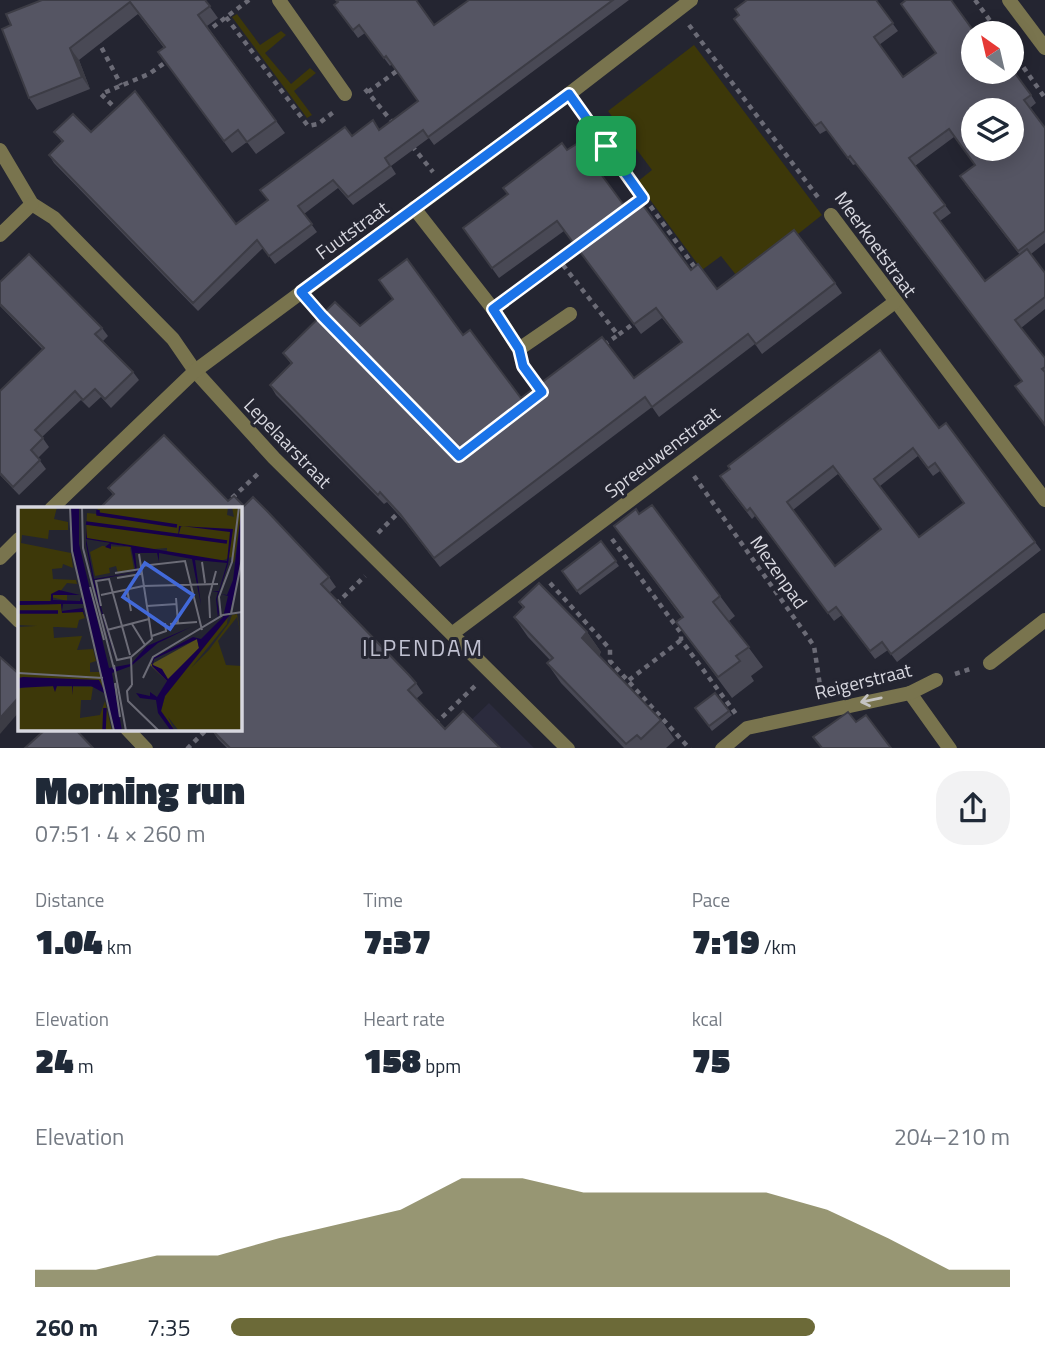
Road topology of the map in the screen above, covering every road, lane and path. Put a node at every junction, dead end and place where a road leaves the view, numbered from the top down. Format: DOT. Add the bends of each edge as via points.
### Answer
graph roads {
  1 [pos="249,0"];
  2 [pos="279,0"];
  3 [pos="691,0"];
  4 [pos="975,0"];
  5 [pos="1009,0"];
  6 [pos="678,10"];
  7 [pos="990,21"];
  8 [pos="204,33"];
  9 [pos="96,37"];
  10 [pos="1045,48"];
  11 [pos="171,58"];
  12 [pos="409,62"];
  13 [pos="1024,68"];
  14 [pos="121,85"];
  15 [pos="368,92"];
  16 [pos="345,93"];
  17 [pos="569,94"];
  18 [pos="1045,98"];
  19 [pos="127,121"];
  20 [pos="0,150"];
  21 [pos="33,204"];
  22 [pos="414,208"];
  23 [pos="831,215"];
  24 [pos="0,235"];
  25 [pos="580,245"];
  26 [pos="559,260"];
  27 [pos="699,273"];
  28 [pos="895,302"];
  29 [pos="493,309"];
  30 [pos="570,314"];
  31 [pos="638,320"];
  32 [pos="618,335"];
  33 [pos="519,349"];
  34 [pos="596,352"];
  35 [pos="195,371"];
  36 [pos="542,392"];
  37 [pos="274,458"];
  38 [pos="683,461"];
  39 [pos="230,500"];
  40 [pos="1045,500"];
  41 [pos="53,507"];
  42 [pos="400,512"];
  43 [pos="600,523"];
  44 [pos="18,540"];
  45 [pos="364,547"];
  46 [pos="0,558"];
  47 [pos="380,562"];
  48 [pos="537,570"];
  49 [pos="0,602"];
  50 [pos="330,610"];
  51 [pos="18,620"];
  52 [pos="1045,620"];
  53 [pos="453,633"];
  54 [pos="681,640"];
  55 [pos="990,663"];
  56 [pos="491,671"];
  57 [pos="936,680"];
  58 [pos="629,681"];
  59 [pos="910,693"];
  60 [pos="825,710"];
  61 [pos="747,728"];
  62 [pos="129,731"];
  63 [pos="205,731"];
  64 [pos="427,731"];
  65 [pos="146,748"];
  66 [pos="187,748"];
  67 [pos="568,748"];
  68 [pos="690,748"];
  69 [pos="722,748"];
  70 [pos="950,748"];
  1 -- 8 [label="path"];
  2 -- 16 [label="street"];
  3 -- 6 [label="street, Fuutstraat"];
  4 -- 7 [label="path"];
  5 -- 10 [label="street"];
  6 -- 17 [label="street, Fuutstraat"];
  6 -- 23 [label="path, Meerkoetstraat"];
  9 -- 14 [label="path"];
  11 -- 14 [label="path" via="149,74"];
  12 -- 15 [label="path"];
  13 -- 18 [label="path"];
  14 -- 19 [label="path" via="101,94"];
  17 -- 22 [label="street, Fuutstraat"];
  17 -- 27 [label="path"];
  20 -- 21 [label="street, Lepelaarstraat"];
  21 -- 24 [label="street"];
  21 -- 35 [label="street, Lepelaarstraat" via="54,218 173,339"];
  22 -- 29 [label="street"];
  22 -- 35 [label="street, Fuutstraat"];
  23 -- 28 [label="street, Meerkoetstraat"];
  25 -- 26 [label="path"];
  26 -- 29 [label="path"];
  26 -- 32 [label="path"];
  28 -- 38 [label="street, Spreeuwenstraat"];
  28 -- 40 [label="street, Meerkoetstraat"];
  29 -- 33 [label="street"];
  30 -- 33 [label="street"];
  31 -- 32 [label="path"];
  32 -- 34 [label="path"];
  33 -- 36 [label="path" via="523,366"];
  35 -- 37 [label="street, Lepelaarstraat"];
  35 -- 41 [label="street, Fuutstraat"];
  37 -- 39 [label="path"];
  37 -- 45 [label="street, Lepelaarstraat"];
  38 -- 43 [label="street, Spreeuwenstraat"];
  38 -- 60 [label="path, Mezenpad" via="814,646"];
  42 -- 45 [label="path"];
  43 -- 48 [label="street, Spreeuwenstraat"];
  43 -- 54 [label="path" via="681,633"];
  44 -- 46 [label="street"];
  45 -- 47 [label="street, Lepelaarstraat"];
  47 -- 50 [label="path"];
  47 -- 53 [label="street, Lepelaarstraat"];
  48 -- 53 [label="street, Spreeuwenstraat"];
  48 -- 58 [label="path" via="610,649 610,661"];
  49 -- 51 [label="street"];
  52 -- 55 [label="street"];
  53 -- 56 [label="street, Lepelaarstraat"];
  54 -- 58 [label="path"];
  54 -- 61 [label="path"];
  55 -- 57 [label="path, Reigerstraat"];
  56 -- 64 [label="path"];
  56 -- 67 [label="street, Lepelaarstraat"];
  57 -- 59 [label="street, Reigerstraat"];
  58 -- 68 [label="path"];
  59 -- 60 [label="street, Reigerstraat, one-way"];
  59 -- 70 [label="street"];
  60 -- 61 [label="street, Reigerstraat"];
  61 -- 69 [label="street, Reigerstraat"];
  62 -- 65 [label="street"];
  63 -- 66 [label="path"];
}
